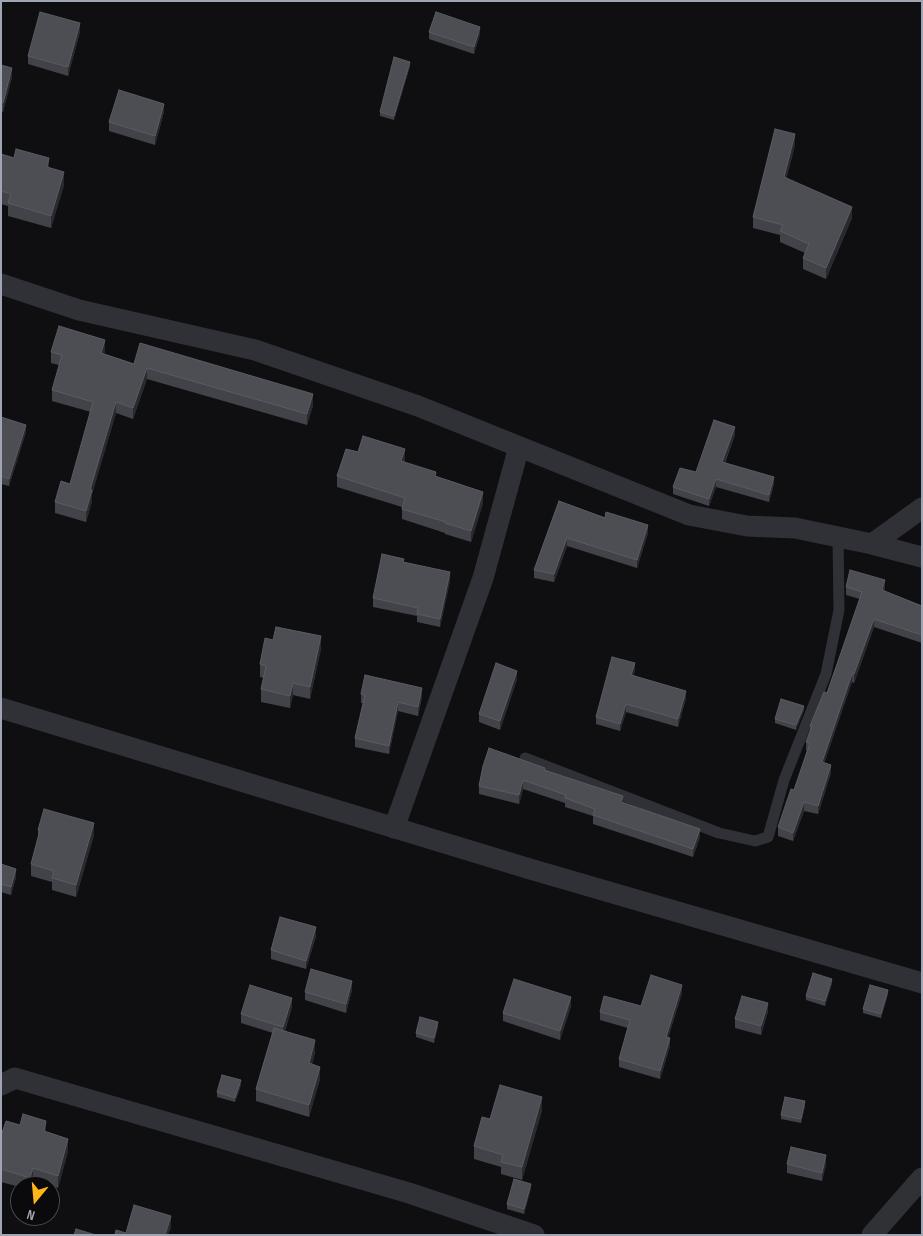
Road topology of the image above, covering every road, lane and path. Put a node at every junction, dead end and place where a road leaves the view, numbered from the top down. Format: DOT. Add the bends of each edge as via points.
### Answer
graph roads {
  1 [pos="1,284"];
  2 [pos="519,447"];
  3 [pos="922,508"];
  4 [pos="838,537"];
  5 [pos="872,544"];
  6 [pos="922,557"];
  7 [pos="1,708"];
  8 [pos="525,758"];
  9 [pos="394,828"];
  10 [pos="922,983"];
  11 [pos="1,1085"];
  12 [pos="922,1178"];
  13 [pos="534,1235"];
  14 [pos="872,1235"];
  1 -- 2 [label="street" via="79,310 255,350 418,406"];
  2 -- 4 [label="street" via="689,515 746,526 795,528"];
  2 -- 9 [label="street" via="483,578"];
  3 -- 5 [label="street"];
  4 -- 5 [label="street"];
  4 -- 8 [label="lane" via="839,610 826,674 784,780 768,837 756,841 719,833"];
  5 -- 6 [label="street"];
  7 -- 9 [label="street"];
  9 -- 10 [label="street"];
  11 -- 13 [label="street" via="15,1078 410,1193"];
  12 -- 14 [label="street"];
}
